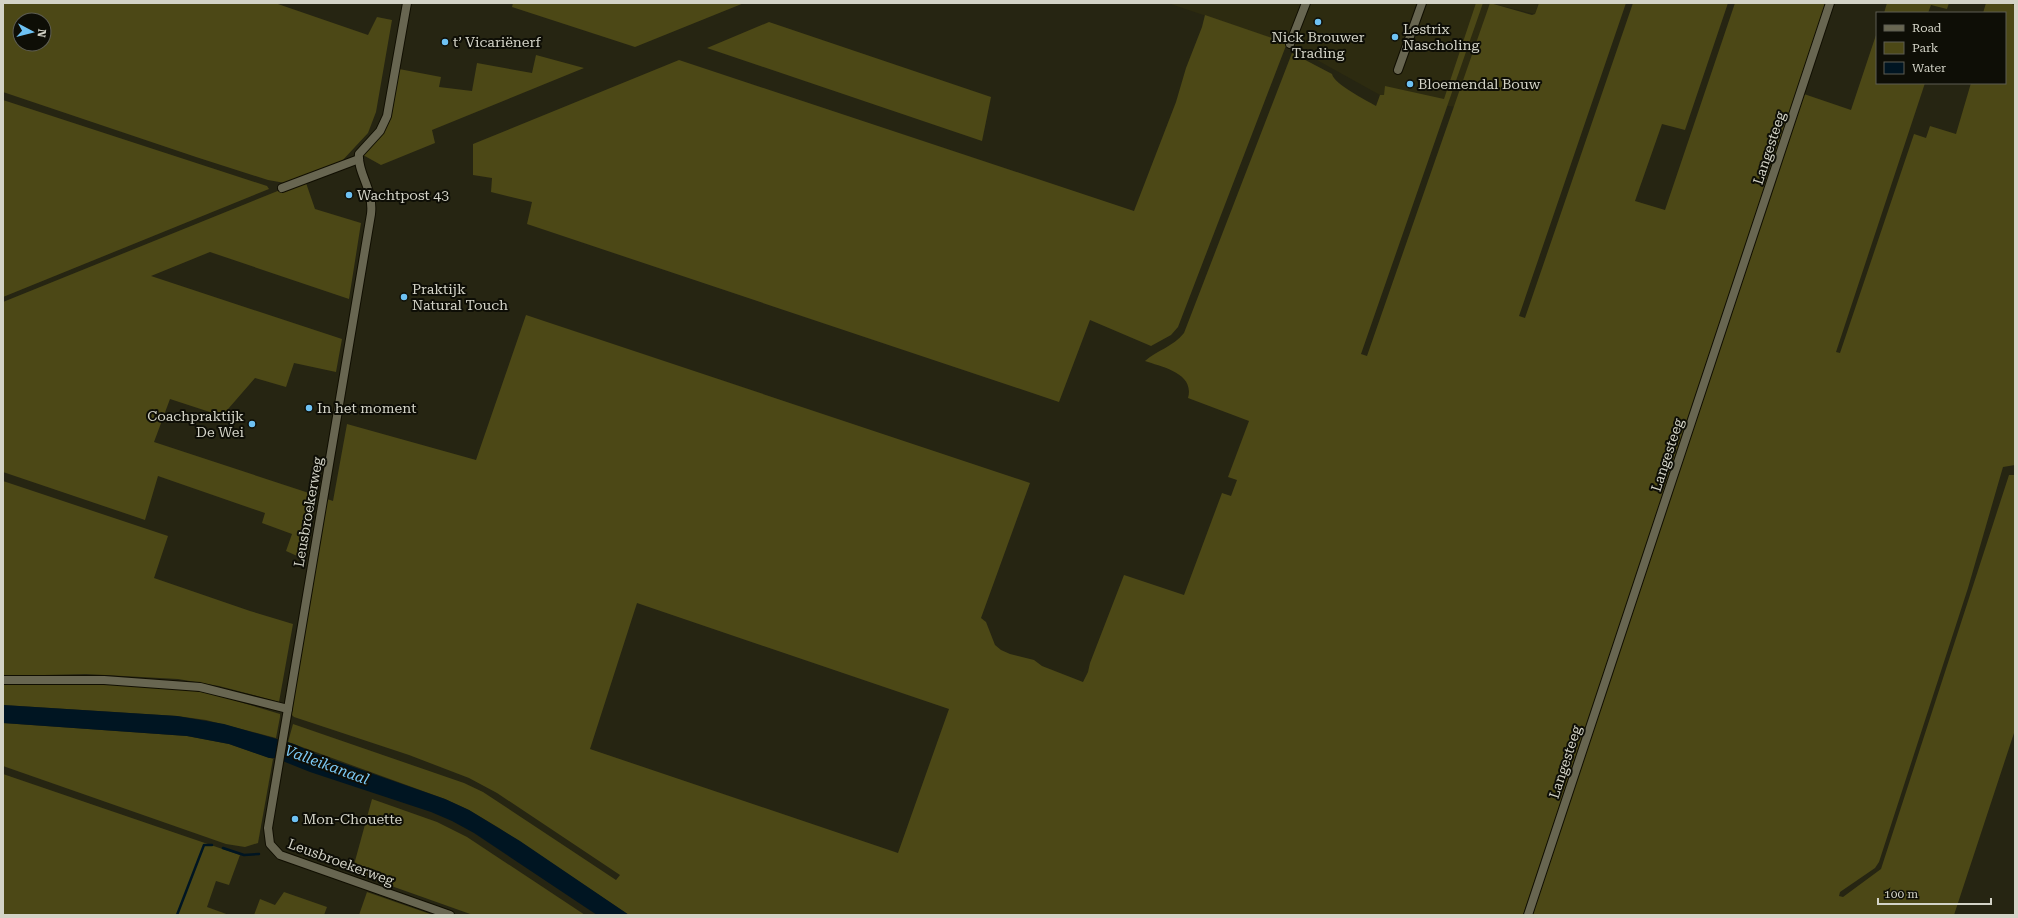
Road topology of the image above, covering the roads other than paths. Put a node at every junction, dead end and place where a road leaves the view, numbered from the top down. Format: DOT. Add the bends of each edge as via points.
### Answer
graph roads {
  1 [pos="407,3"];
  2 [pos="1306,3"];
  3 [pos="1422,3"];
  4 [pos="1830,3"];
  5 [pos="1290,44"];
  6 [pos="1398,70"];
  7 [pos="359,159"];
  8 [pos="282,188"];
  9 [pos="3,680"];
  10 [pos="288,709"];
  11 [pos="450,915"];
  12 [pos="1528,915"];
  1 -- 7 [label="street" via="387,116 380,131 361,150"];
  2 -- 5 [label="street"];
  3 -- 6 [label="street"];
  4 -- 12 [label="street, Langesteeg"];
  7 -- 8 [label="street"];
  7 -- 10 [label="street, Leusbroekerweg" via="371,194 371,214"];
  9 -- 10 [label="street" via="104,680 200,687"];
  10 -- 11 [label="street, Leusbroekerweg" via="268,828 270,844 280,855"];
}
